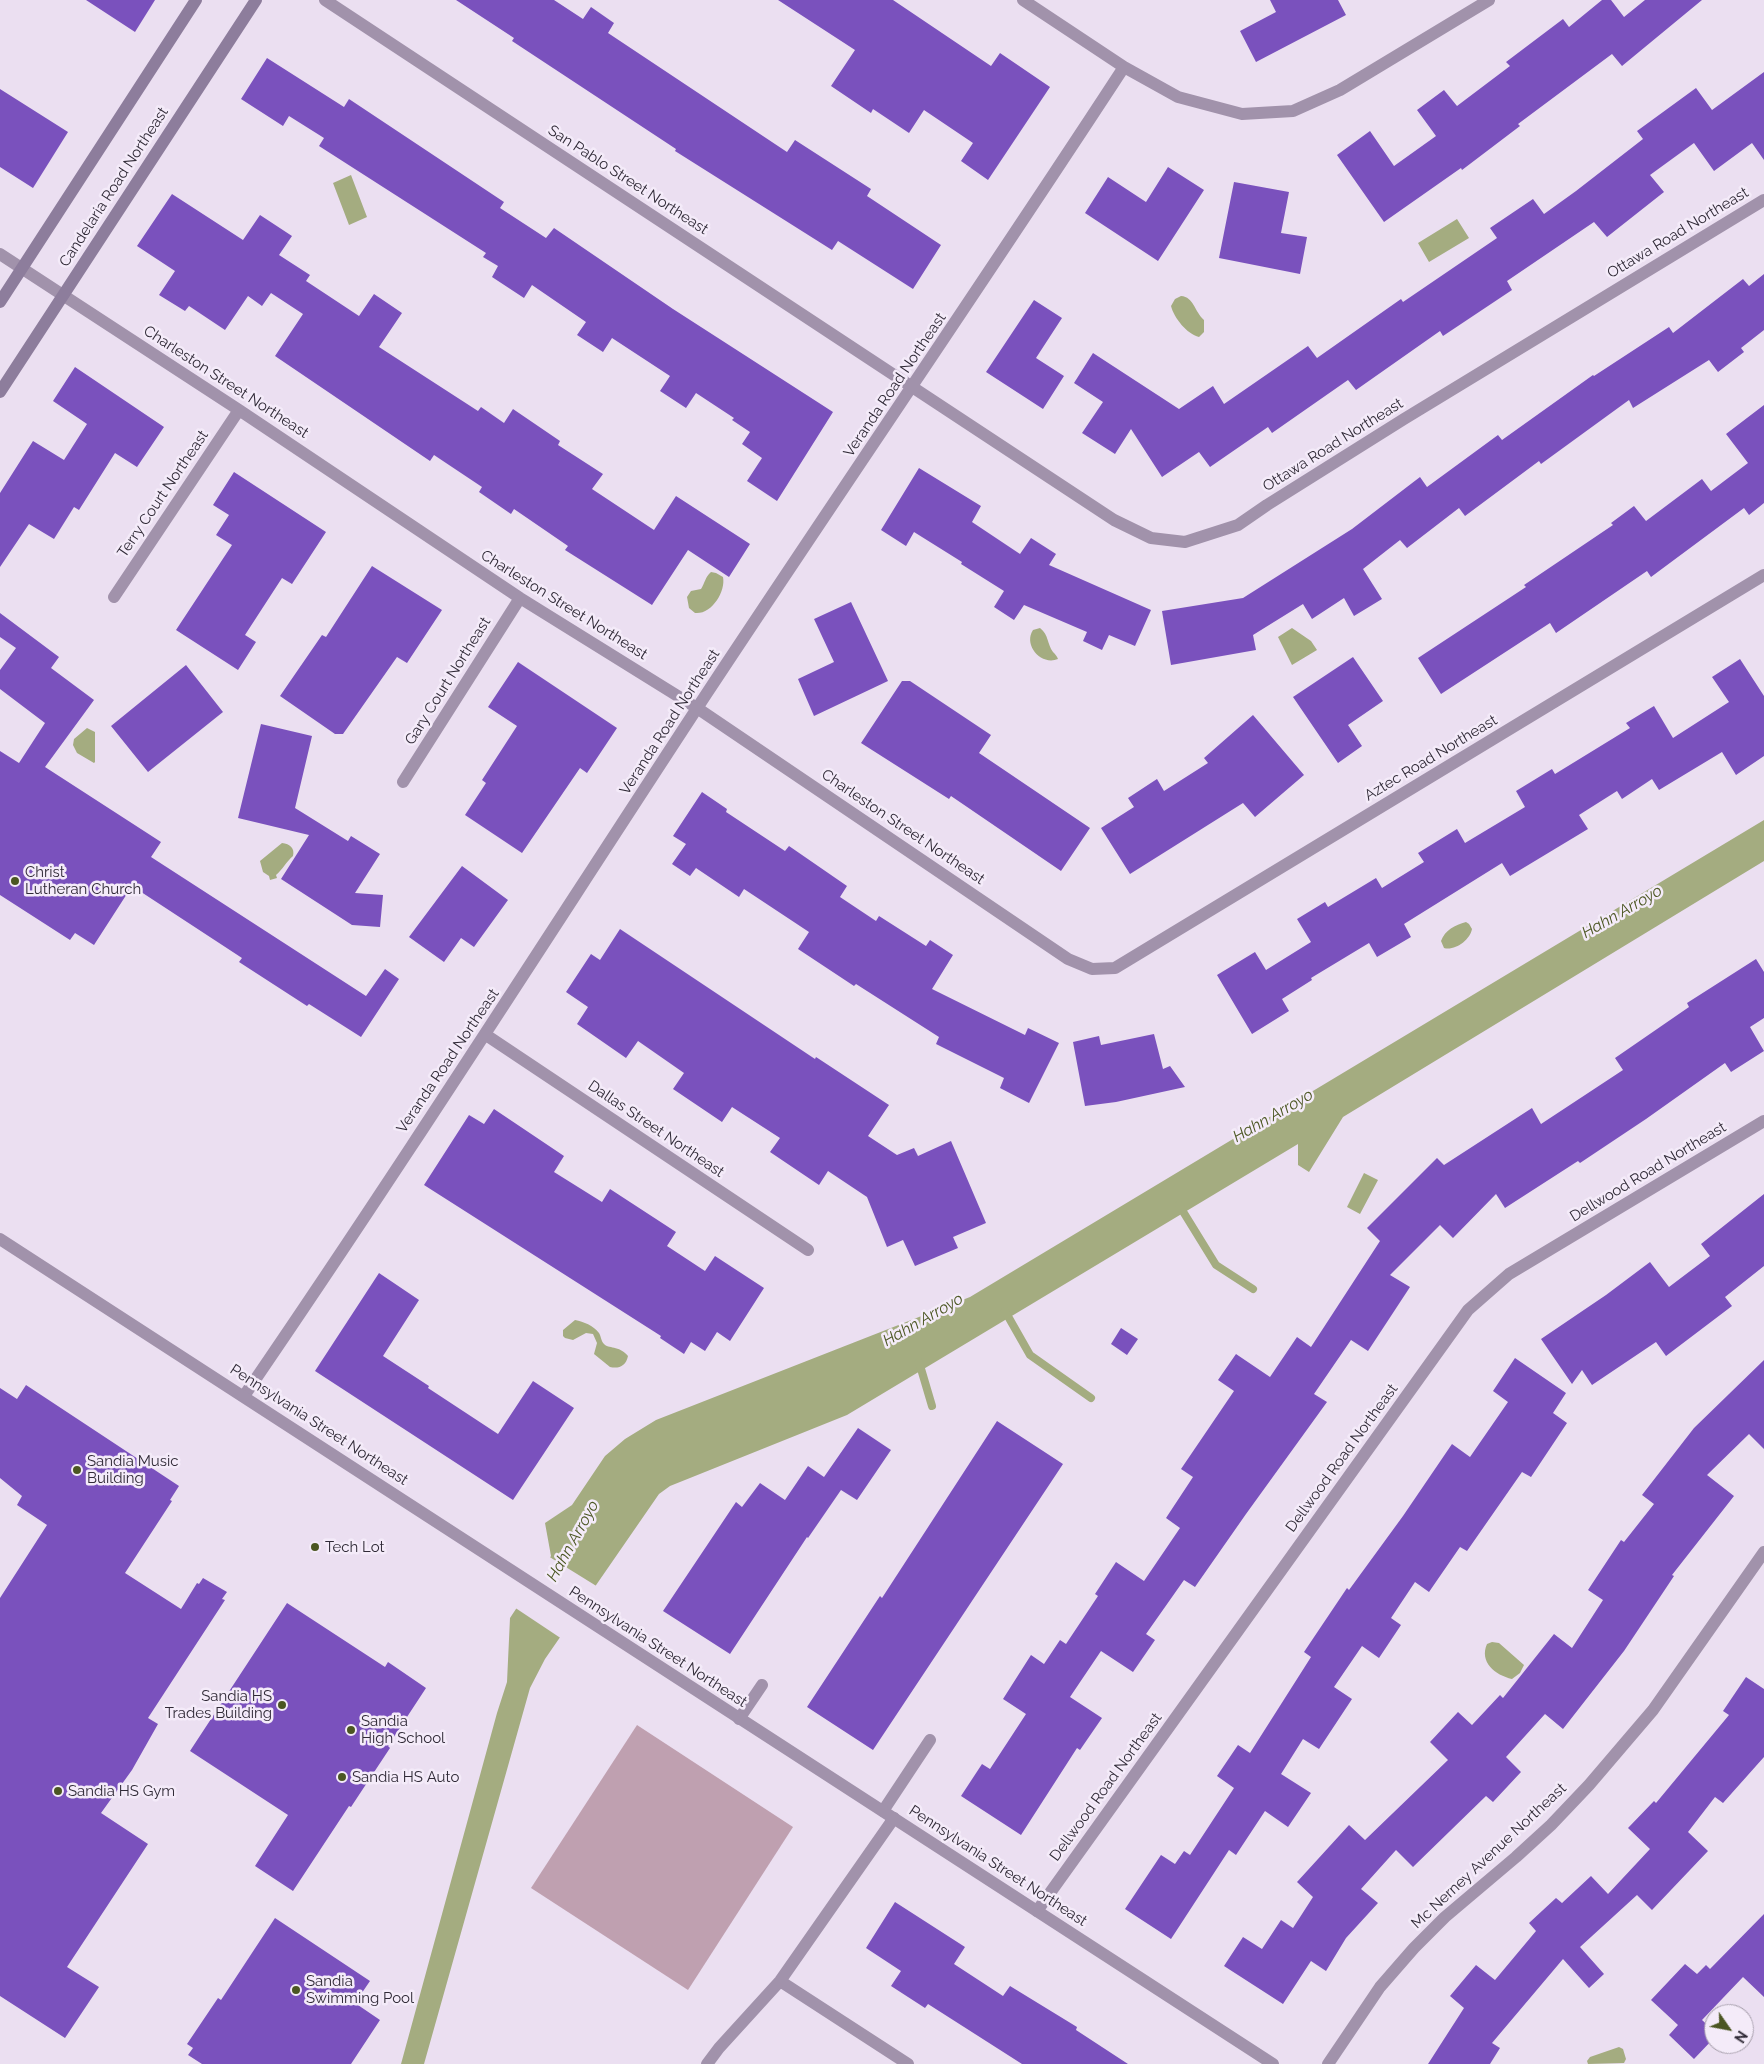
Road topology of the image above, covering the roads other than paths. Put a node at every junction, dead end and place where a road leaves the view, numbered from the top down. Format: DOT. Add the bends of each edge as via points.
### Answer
graph roads {
  1 [pos="196,0"];
  2 [pos="256,0"];
  3 [pos="325,0"];
  4 [pos="1022,0"];
  5 [pos="1489,0"];
  6 [pos="1124,67"];
  7 [pos="1764,200"];
  8 [pos="0,254"];
  9 [pos="22,268"];
  10 [pos="64,295"];
  11 [pos="0,302"];
  12 [pos="912,388"];
  13 [pos="0,392"];
  14 [pos="239,410"];
  15 [pos="1764,575"];
  16 [pos="114,596"];
  17 [pos="520,598"];
  18 [pos="697,708"];
  19 [pos="403,782"];
  20 [pos="1115,968"];
  21 [pos="486,1035"];
  22 [pos="1764,1121"];
  23 [pos="0,1239"];
  24 [pos="808,1250"];
  25 [pos="244,1396"];
  26 [pos="1764,1552"];
  27 [pos="762,1686"];
  28 [pos="739,1719"];
  29 [pos="930,1740"];
  30 [pos="888,1815"];
  31 [pos="1037,1911"];
  32 [pos="780,1981"];
  33 [pos="707,2064"];
  34 [pos="908,2064"];
  35 [pos="1273,2064"];
  36 [pos="1328,2064"];
  1 -- 9 [label="main road"];
  2 -- 10 [label="main road, Candelaria Road Northeast"];
  3 -- 12 [label="street, San Pablo Street Northeast"];
  4 -- 6 [label="street"];
  5 -- 6 [label="street" via="1340,90 1293,111 1242,114 1178,97"];
  6 -- 12 [label="street, Veranda Road Northeast"];
  7 -- 12 [label="street, Ottawa Road Northeast" via="1396,424 1238,525 1185,542 1151,538 1114,520"];
  8 -- 9 [label="street, Charleston Street Northeast"];
  9 -- 10 [label="street, Charleston Street Northeast"];
  9 -- 11 [label="main road"];
  10 -- 13 [label="main road, Candelaria Road Northeast"];
  10 -- 14 [label="street, Charleston Street Northeast"];
  12 -- 18 [label="street, Veranda Road Northeast"];
  14 -- 16 [label="street, Terry Court Northeast"];
  14 -- 17 [label="street, Charleston Street Northeast"];
  15 -- 20 [label="street, Aztec Road Northeast"];
  17 -- 18 [label="street, Charleston Street Northeast"];
  17 -- 19 [label="street, Gary Court Northeast"];
  18 -- 20 [label="street, Charleston Street Northeast" via="1068,959 1092,969"];
  18 -- 21 [label="street, Veranda Road Northeast"];
  21 -- 24 [label="street, Dallas Street Northeast"];
  21 -- 25 [label="street, Veranda Road Northeast"];
  22 -- 31 [label="street, Dellwood Road Northeast" via="1509,1274 1468,1310"];
  23 -- 25 [label="street, Pennsylvania Street Northeast"];
  25 -- 28 [label="street, Pennsylvania Street Northeast"];
  26 -- 36 [label="street, Mc Nerney Avenue Northeast" via="1646,1718 1550,1825 1414,1948 1380,1987"];
  27 -- 28 [label="street"];
  28 -- 30 [label="street, Pennsylvania Street Northeast"];
  29 -- 30 [label="street"];
  30 -- 31 [label="street, Pennsylvania Street Northeast"];
  30 -- 32 [label="street"];
  31 -- 35 [label="street, Pennsylvania Street Northeast"];
  32 -- 33 [label="street"];
  32 -- 34 [label="street"];
}
